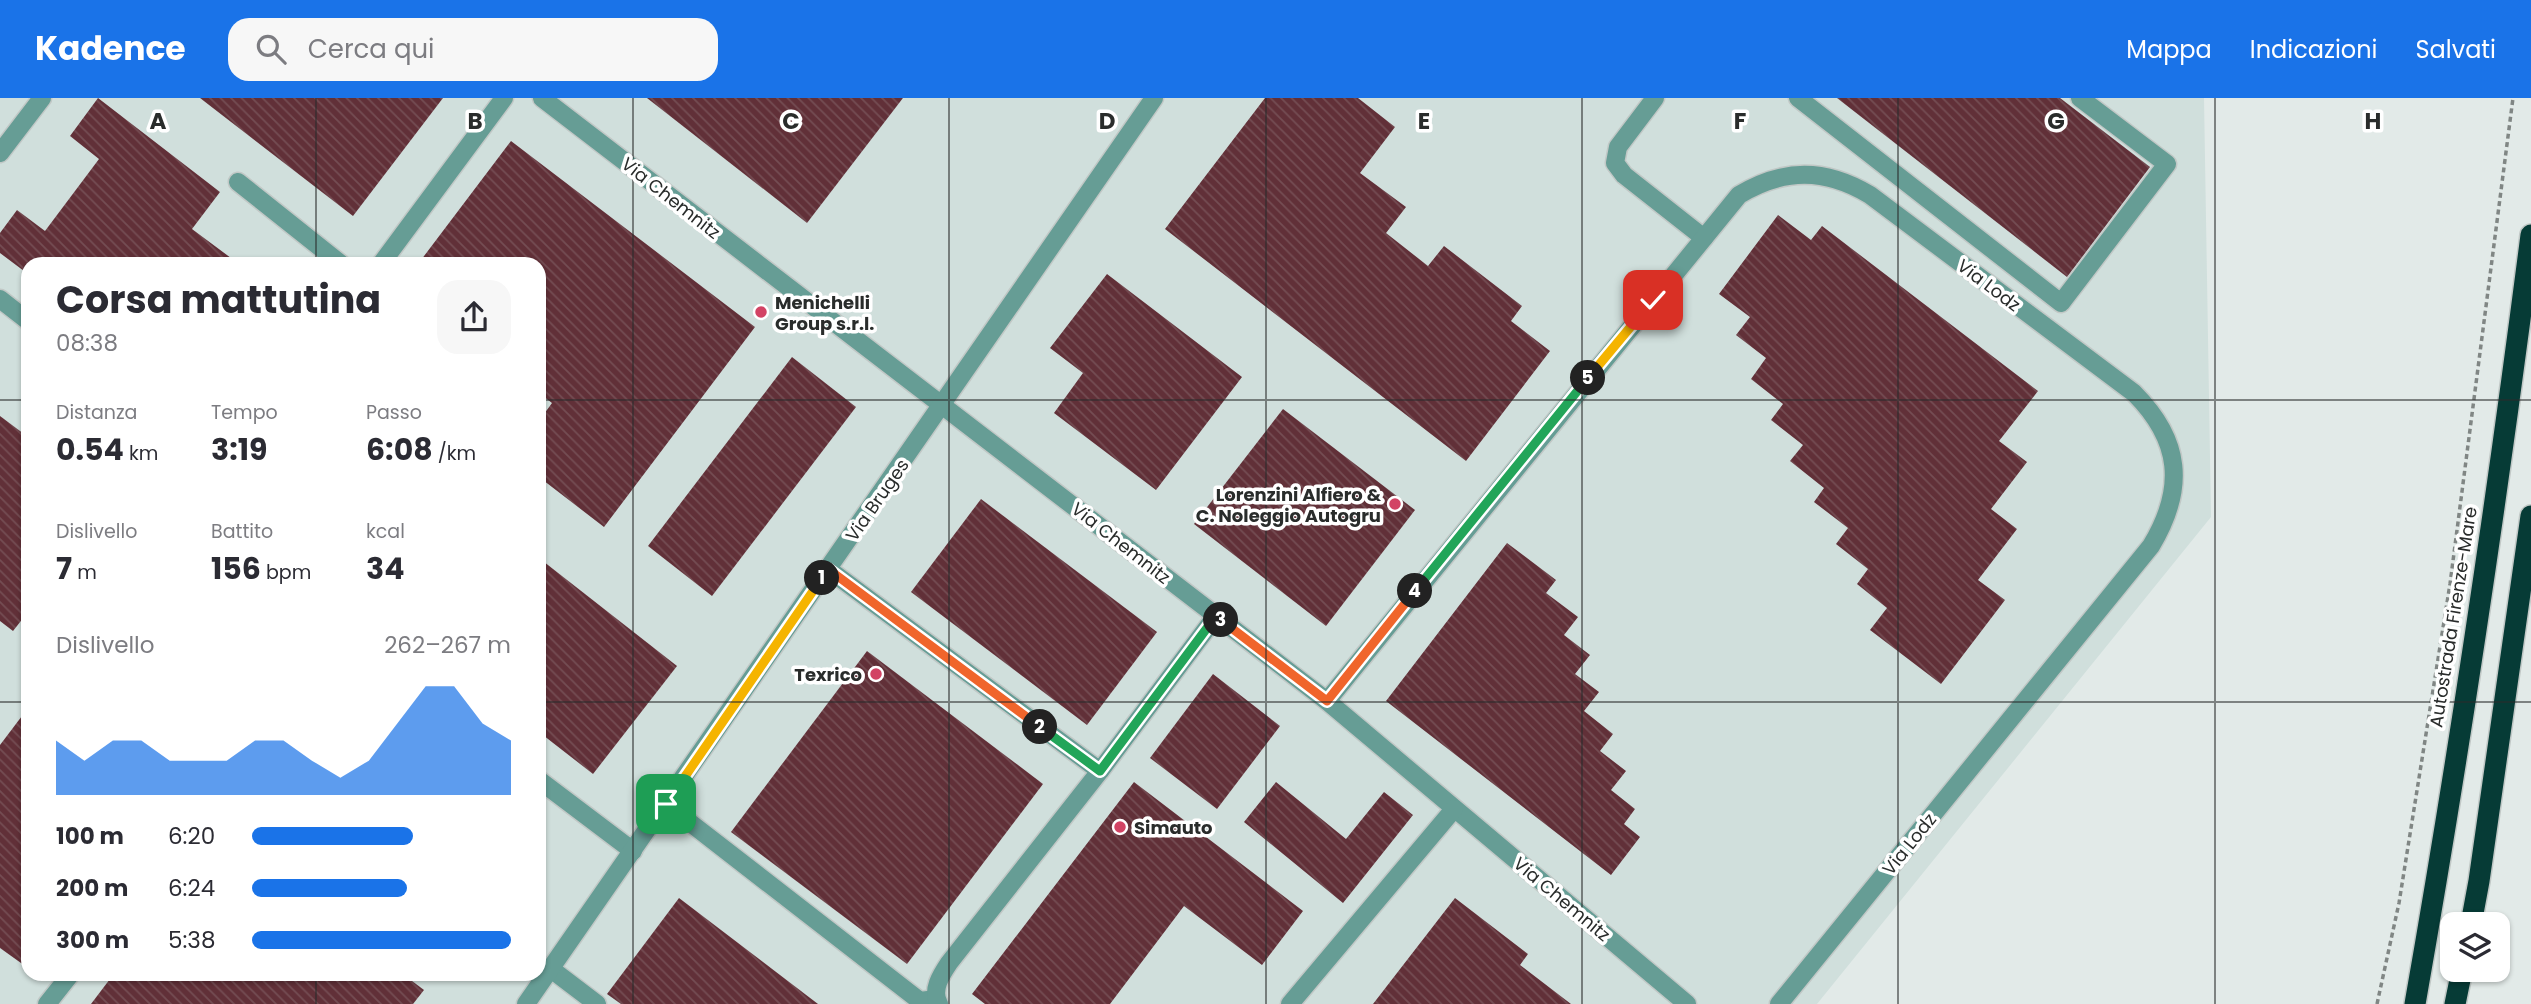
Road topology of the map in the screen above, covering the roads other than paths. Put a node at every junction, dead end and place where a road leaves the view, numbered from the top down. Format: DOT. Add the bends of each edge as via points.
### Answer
graph roads {
  1 [pos="42,98"];
  2 [pos="504,98"];
  3 [pos="542,98"];
  4 [pos="1154,98"];
  5 [pos="1655,98"];
  6 [pos="1798,98"];
  7 [pos="2080,98"];
  8 [pos="0,153"];
  9 [pos="239,182"];
  10 [pos="2531,235"];
  11 [pos="1704,238"];
  12 [pos="332,257"];
  13 [pos="386,257"];
  14 [pos="0,299"];
  15 [pos="21,316"];
  16 [pos="943,405"];
  17 [pos="2531,516"];
  18 [pos="828,569"];
  19 [pos="1216,616"];
  20 [pos="1327,701"];
  21 [pos="1100,771"];
  22 [pos="546,785"];
  23 [pos="666,804"];
  24 [pos="1454,809"];
  25 [pos="633,851"];
  26 [pos="2473,912"];
  27 [pos="551,969"];
  28 [pos="546,976"];
  29 [pos="65,981"];
  30 [pos="542,981"];
  31 [pos="2460,982"];
  32 [pos="938,1001"];
  33 [pos="47,1004"];
  34 [pos="526,1004"];
  35 [pos="597,1004"];
  36 [pos="1290,1004"];
  37 [pos="1687,1004"];
  38 [pos="1779,1004"];
  39 [pos="2415,1004"];
  40 [pos="2455,1004"];
  1 -- 8 [label="street"];
  2 -- 13 [label="street"];
  3 -- 16 [label="street, Via Chemnitz"];
  4 -- 16 [label="street, Via Bruges"];
  5 -- 11 [label="street" via="1618,147 1615,163"];
  6 -- 7 [label="street" via="2061,303 2167,164"];
  9 -- 12 [label="street"];
  10 -- 39 [label="highway, Autostrada Firenze-Mare"];
  11 -- 20 [label="street, Via Lodz"];
  11 -- 38 [label="street, Via Lodz" via="1740,195 1774,178 1818,175 1855,186 2134,393 2166,435 2172,460 2169,510 2151,546"];
  14 -- 15 [label="street"];
  16 -- 18 [label="street, Via Bruges"];
  16 -- 19 [label="street, Via Chemnitz"];
  17 -- 26 [label="highway"];
  18 -- 21 [label="street"];
  18 -- 23 [label="street, Via Bruges"];
  19 -- 20 [label="street, Via Chemnitz"];
  19 -- 21 [label="street"];
  20 -- 24 [label="street, Via Chemnitz"];
  21 -- 32 [label="street" via="949,964 939,980"];
  22 -- 25 [label="street"];
  23 -- 25 [label="street, Via Bruges"];
  23 -- 32 [label="street" via="920,1001"];
  24 -- 36 [label="street"];
  24 -- 37 [label="street, Via Chemnitz"];
  25 -- 27 [label="street, Via Bruges"];
  27 -- 28 [label="street, Via Bruges"];
  27 -- 35 [label="street"];
  29 -- 33 [label="street"];
  30 -- 34 [label="street, Via Bruges"];
  31 -- 40 [label="highway"];
}
